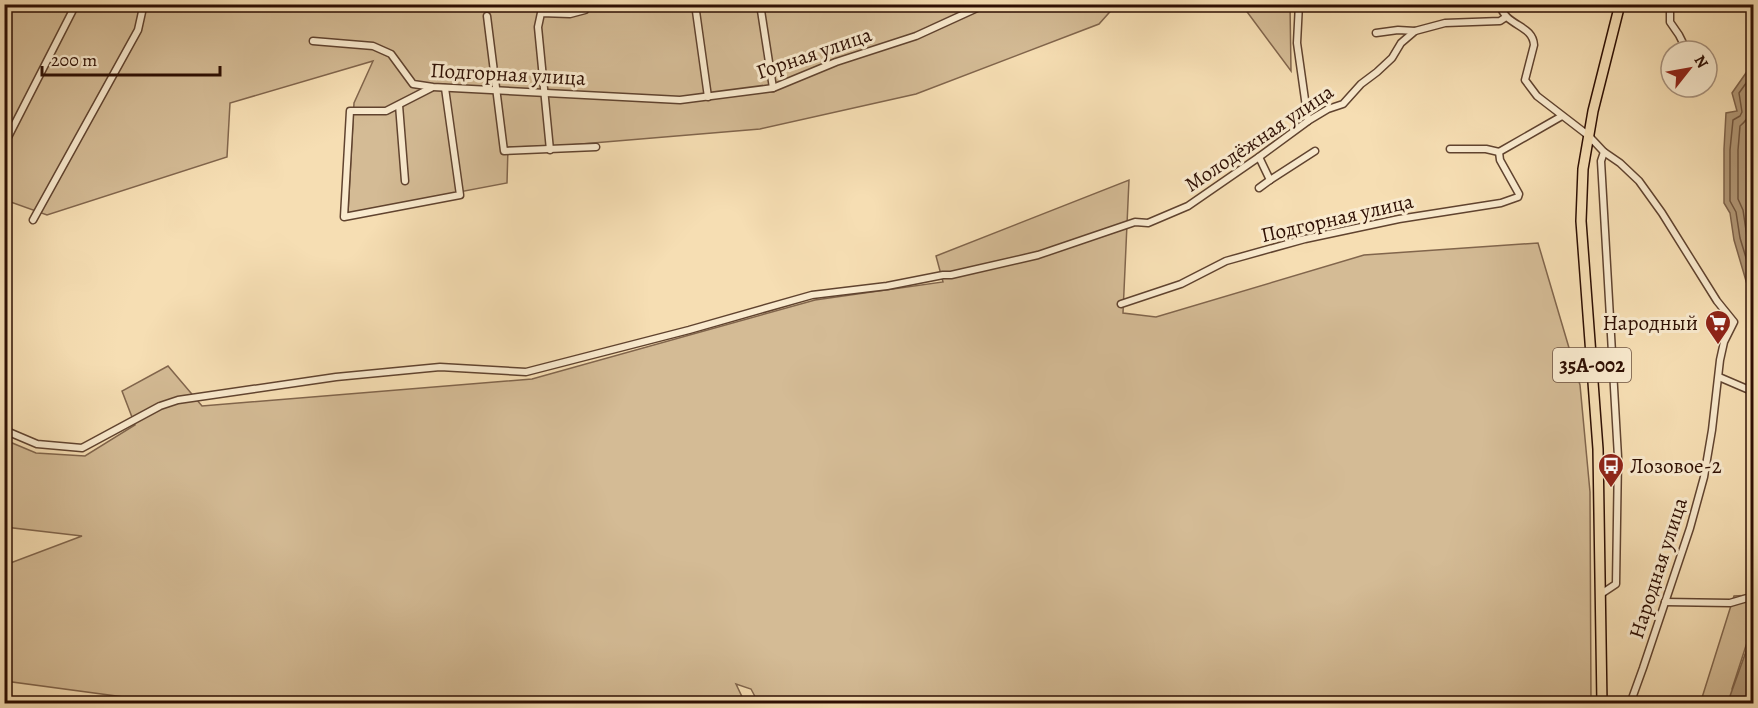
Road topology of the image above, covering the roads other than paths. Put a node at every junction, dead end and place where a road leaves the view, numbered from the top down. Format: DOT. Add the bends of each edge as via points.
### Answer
graph roads {
  1 [pos="76,4"];
  2 [pos="142,4"];
  3 [pos="587,4"];
  4 [pos="695,4"];
  5 [pos="760,4"];
  6 [pos="986,4"];
  7 [pos="1299,4"];
  8 [pos="1499,4"];
  9 [pos="1620,4"];
  10 [pos="1670,4"];
  11 [pos="487,16"];
  12 [pos="1506,17"];
  13 [pos="1415,31"];
  14 [pos="1376,33"];
  15 [pos="1681,39"];
  16 [pos="313,41"];
  17 [pos="433,87"];
  18 [pos="445,88"];
  19 [pos="773,88"];
  20 [pos="495,90"];
  21 [pos="544,92"];
  22 [pos="708,97"];
  23 [pos="645,99"];
  24 [pos="399,105"];
  25 [pos="1562,116"];
  26 [pos="1308,121"];
  27 [pos="1589,136"];
  28 [pos="4,145"];
  29 [pos="597,147"];
  30 [pos="1450,149"];
  31 [pos="550,150"];
  32 [pos="1315,151"];
  33 [pos="1499,152"];
  34 [pos="1604,152"];
  35 [pos="1259,158"];
  36 [pos="1270,180"];
  37 [pos="405,181"];
  38 [pos="1259,188"];
  39 [pos="33,220"];
  40 [pos="1121,304"];
  41 [pos="1719,376"];
  42 [pos="1754,392"];
  43 [pos="4,430"];
  44 [pos="1601,594"];
  45 [pos="1754,596"];
  46 [pos="1665,602"];
  47 [pos="1602,704"];
  48 [pos="1630,704"];
  1 -- 28 [label="street"];
  2 -- 39 [label="street" via="138,30"];
  3 -- 21 [label="street" via="585,10 570,14 541,14 538,27"];
  4 -- 22 [label="street"];
  5 -- 19 [label="street"];
  6 -- 19 [label="street, Горная улица" via="916,36"];
  7 -- 26 [label="street" via="1298,43"];
  8 -- 12 [label="street"];
  9 -- 27 [label="main road, 35А-002"];
  10 -- 15 [label="street" via="1670,22"];
  11 -- 20 [label="street"];
  12 -- 13 [label="street" via="1500,21 1445,23"];
  12 -- 25 [label="street, Народная улица" via="1534,40 1525,80 1537,96"];
  13 -- 14 [label="street"];
  13 -- 26 [label="street, Молодёжная улица" via="1343,104"];
  16 -- 17 [label="street, Подгорная улица" via="373,46 391,54 413,84"];
  17 -- 18 [label="street, Подгорная улица"];
  17 -- 24 [label="street"];
  18 -- 20 [label="street, Подгорная улица"];
  18 -- 24 [label="street" via="460,195 344,217 350,111 386,111"];
  19 -- 22 [label="street, Горная улица"];
  20 -- 21 [label="street, Подгорная улица"];
  20 -- 31 [label="street" via="504,151"];
  21 -- 23 [label="street, Подгорная улица"];
  21 -- 31 [label="street"];
  22 -- 23 [label="street, Горная улица"];
  24 -- 37 [label="street"];
  25 -- 27 [label="street, Народная улица"];
  25 -- 33 [label="street"];
  26 -- 35 [label="street, Молодёжная улица"];
  27 -- 34 [label="street, Народная улица"];
  27 -- 44 [label="main road, 35А-002" via="1581,221 1599,449"];
  29 -- 31 [label="street"];
  30 -- 33 [label="street"];
  32 -- 36 [label="street"];
  33 -- 40 [label="street, Подгорная улица" via="1518,198 1305,239 1226,261 1181,284"];
  34 -- 41 [label="street, Народная улица" via="1639,181 1734,322 1724,342"];
  34 -- 44 [label="street" via="1601,161 1618,457 1616,584"];
  35 -- 36 [label="street"];
  35 -- 43 [label="street, Молодёжная улица" via="1188,206 1148,223 1135,222 1038,255 951,275 812,295 526,372 440,367 336,377 178,400 82,448 37,444"];
  36 -- 38 [label="street"];
  41 -- 42 [label="street"];
  41 -- 46 [label="street, Народная улица" via="1704,477"];
  44 -- 47 [label="main road, 35А-002"];
  45 -- 46 [label="street" via="1730,603"];
  46 -- 48 [label="street, Народная улица"];
}
